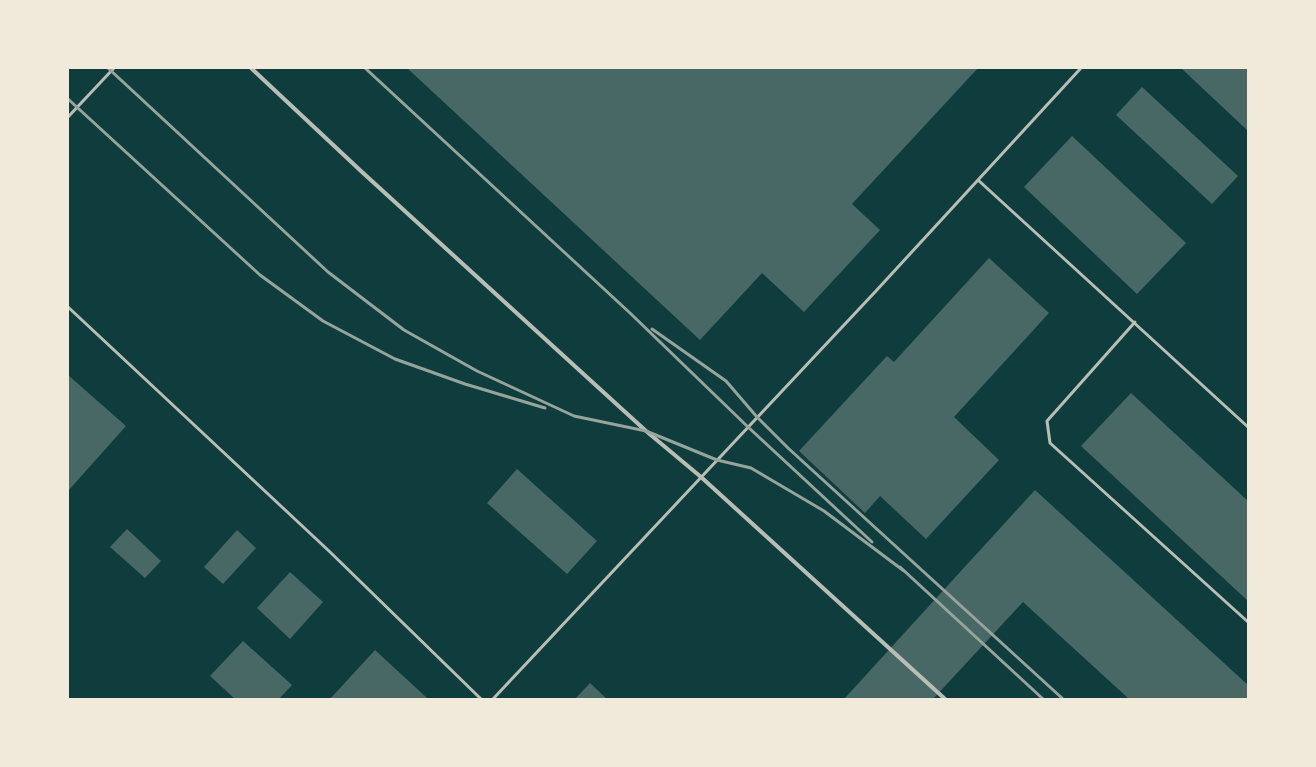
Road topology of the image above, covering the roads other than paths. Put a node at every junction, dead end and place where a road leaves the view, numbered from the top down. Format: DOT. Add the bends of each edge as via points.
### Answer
graph roads {
  1 [pos="114,68"];
  2 [pos="251,68"];
  3 [pos="1081,68"];
  4 [pos="68,117"];
  5 [pos="978,180"];
  6 [pos="68,307"];
  7 [pos="1135,322"];
  8 [pos="1248,427"];
  9 [pos="701,477"];
  10 [pos="1248,622"];
  11 [pos="481,699"];
  12 [pos="493,699"];
  13 [pos="944,699"];
  1 -- 4 [label="lane"];
  2 -- 9 [label="street" via="640,426"];
  3 -- 5 [label="lane"];
  5 -- 7 [label="lane"];
  5 -- 9 [label="lane"];
  6 -- 11 [label="lane" via="329,551"];
  7 -- 8 [label="lane"];
  7 -- 10 [label="lane" via="1047,421 1050,443"];
  9 -- 12 [label="lane"];
  9 -- 13 [label="street"];
}
